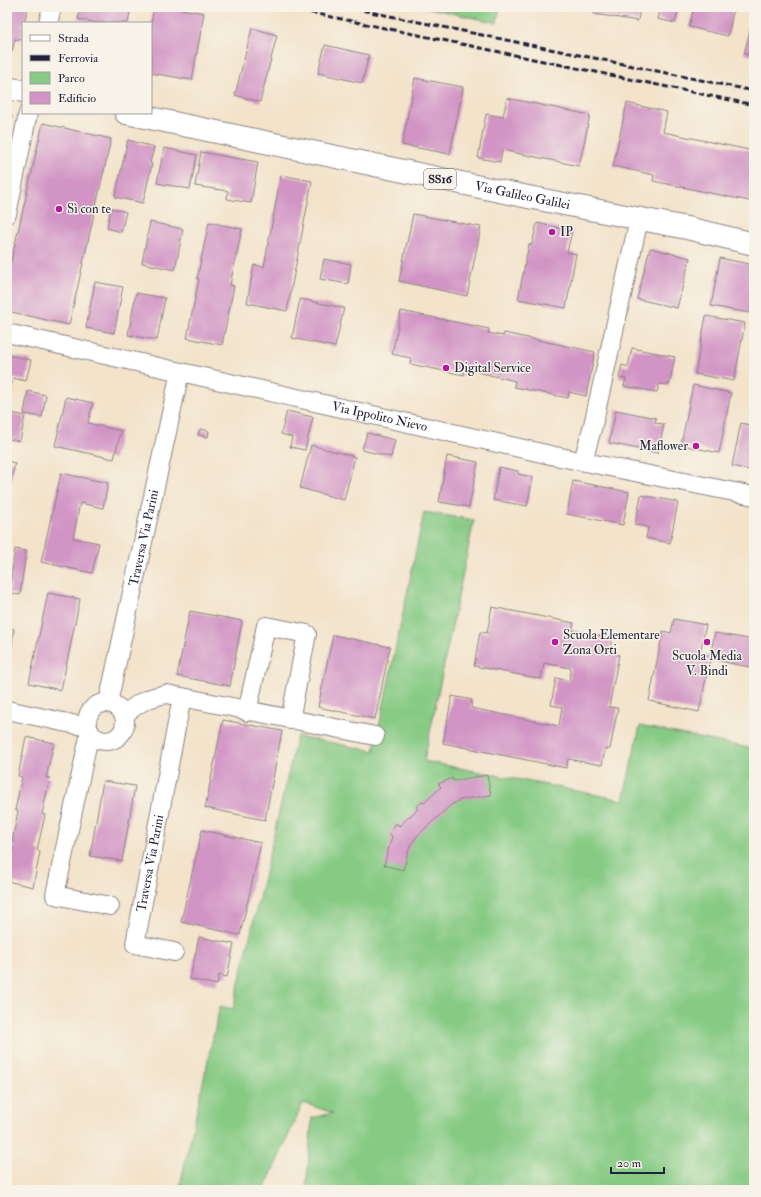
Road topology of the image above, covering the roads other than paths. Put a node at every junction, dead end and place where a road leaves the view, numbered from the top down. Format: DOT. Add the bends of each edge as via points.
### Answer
graph roads {
  1 [pos="52,7"];
  2 [pos="48,22"];
  3 [pos="7,88"];
  4 [pos="22,91"];
  5 [pos="28,114"];
  6 [pos="131,114"];
  7 [pos="7,214"];
  8 [pos="638,219"];
  9 [pos="754,244"];
  10 [pos="7,333"];
  11 [pos="180,372"];
  12 [pos="583,461"];
  13 [pos="754,496"];
  14 [pos="182,697"];
  15 [pos="108,703"];
  16 [pos="7,710"];
  17 [pos="247,712"];
  18 [pos="124,716"];
  19 [pos="290,720"];
  20 [pos="89,729"];
  21 [pos="375,736"];
  22 [pos="110,906"];
  23 [pos="174,952"];
  1 -- 2 [label="street"];
  3 -- 4 [label="main road"];
  5 -- 7 [label="street"];
  6 -- 8 [label="main road, Via Galileo Galilei / SS16"];
  8 -- 9 [label="main road, Via Galileo Galilei / SS16"];
  8 -- 12 [label="street"];
  10 -- 11 [label="street, Via Ippolito Nievo"];
  11 -- 12 [label="street, Via Ippolito Nievo"];
  11 -- 15 [label="street, Traversa Via Parini"];
  12 -- 13 [label="street, Via Ippolito Nievo"];
  14 -- 17 [label="street"];
  14 -- 18 [label="street" via="167,694 154,696 137,704"];
  14 -- 23 [label="street, Traversa Via Parini" via="135,944"];
  15 -- 18 [label="street" via="117,707"];
  15 -- 20 [label="street" via="96,706 92,710 88,721"];
  16 -- 20 [label="street"];
  17 -- 19 [label="street"];
  17 -- 19 [label="street" via="266,626 307,634"];
  18 -- 20 [label="street" via="124,728 117,738 100,740"];
  19 -- 21 [label="street"];
  20 -- 22 [label="street" via="55,895"];
}
